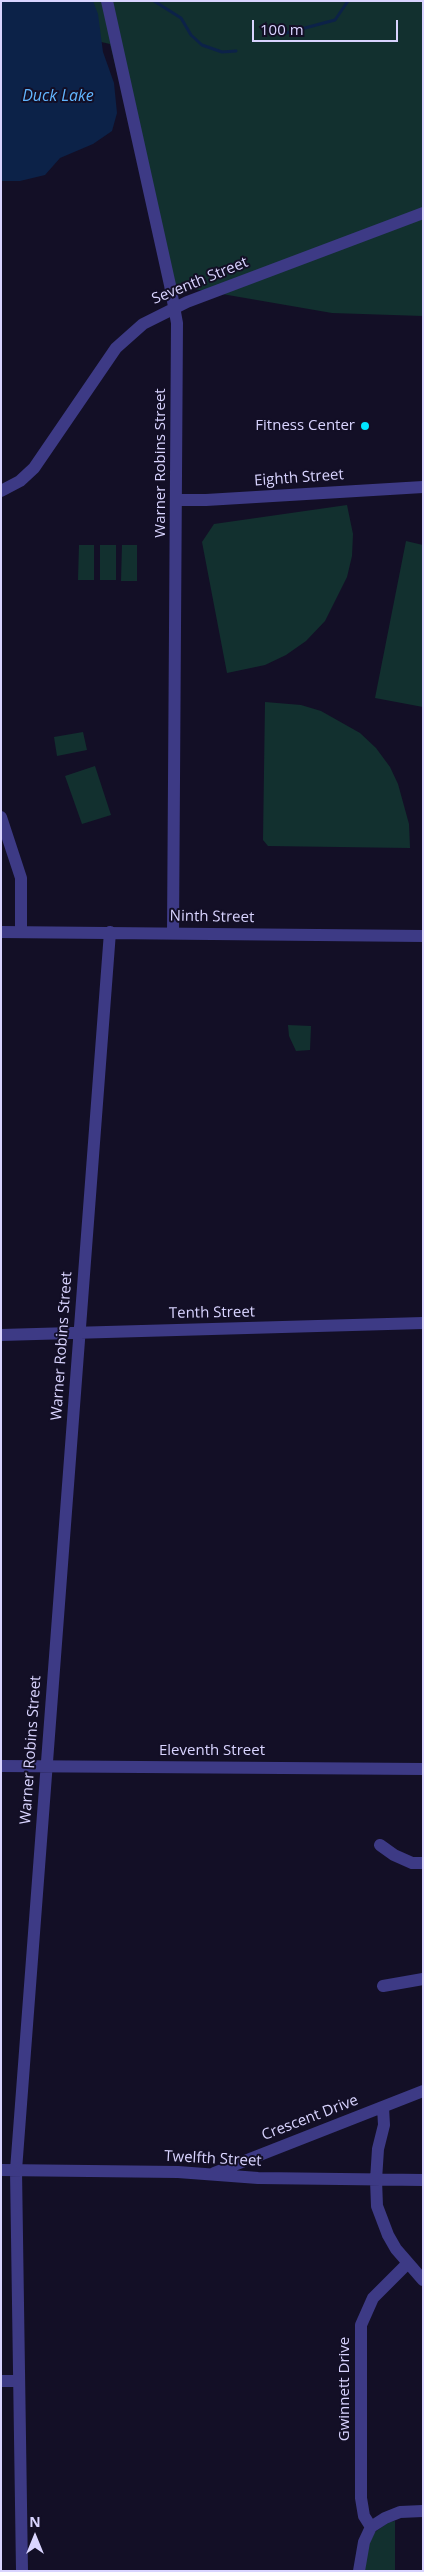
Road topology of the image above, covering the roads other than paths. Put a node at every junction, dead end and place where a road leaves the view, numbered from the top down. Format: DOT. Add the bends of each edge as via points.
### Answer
graph roads {
  1 [pos="107,1"];
  2 [pos="423,213"];
  3 [pos="174,307"];
  4 [pos="423,486"];
  5 [pos="1,491"];
  6 [pos="177,500"];
  7 [pos="1,817"];
  8 [pos="1,932"];
  9 [pos="21,932"];
  10 [pos="110,932"];
  11 [pos="173,932"];
  12 [pos="423,936"];
  13 [pos="423,1323"];
  14 [pos="79,1332"];
  15 [pos="1,1335"];
  16 [pos="1,1766"];
  17 [pos="46,1767"];
  18 [pos="423,1769"];
  19 [pos="380,1845"];
  20 [pos="423,1863"];
  21 [pos="423,1979"];
  22 [pos="383,1986"];
  23 [pos="423,2090"];
  24 [pos="383,2107"];
  25 [pos="1,2170"];
  26 [pos="16,2170"];
  27 [pos="209,2175"];
  28 [pos="376,2180"];
  29 [pos="423,2180"];
  30 [pos="407,2264"];
  31 [pos="423,2280"];
  32 [pos="1,2381"];
  33 [pos="19,2381"];
  34 [pos="423,2511"];
  35 [pos="371,2528"];
  36 [pos="22,2571"];
  37 [pos="359,2571"];
  1 -- 3 [label="street, Warner Robins Street"];
  2 -- 3 [label="street, Seventh Street"];
  3 -- 5 [label="street, Seventh Street" via="143,324 116,348 34,468 20,481"];
  3 -- 6 [label="street, Warner Robins Street" via="177,323"];
  4 -- 6 [label="street, Eighth Street"];
  6 -- 11 [label="street, Warner Robins Street"];
  7 -- 9 [label="street" via="21,878"];
  8 -- 9 [label="street, Ninth Street"];
  9 -- 10 [label="street, Ninth Street"];
  10 -- 11 [label="street, Ninth Street"];
  10 -- 14 [label="street, Warner Robins Street"];
  11 -- 12 [label="street, Ninth Street"];
  13 -- 14 [label="street, Tenth Street"];
  14 -- 15 [label="street, Tenth Street"];
  14 -- 17 [label="street, Warner Robins Street"];
  16 -- 17 [label="street, Eleventh Street"];
  17 -- 18 [label="street, Eleventh Street"];
  17 -- 26 [label="street, Warner Robins Street"];
  19 -- 20 [label="street" via="394,1856 412,1863"];
  21 -- 22 [label="street"];
  23 -- 24 [label="street, Crescent Drive"];
  24 -- 27 [label="street, Crescent Drive"];
  24 -- 28 [label="street" via="384,2125"];
  25 -- 26 [label="street, Twelfth Street"];
  26 -- 27 [label="street, Twelfth Street"];
  26 -- 33 [label="street, Warner Robins Street"];
  27 -- 28 [label="street, Twelfth Street"];
  28 -- 29 [label="street, Twelfth Street"];
  28 -- 30 [label="street" via="377,2206 382,2221"];
  30 -- 31 [label="street"];
  30 -- 35 [label="street, Gwinnett Drive" via="373,2298 361,2325 361,2498 364,2516"];
  32 -- 33 [label="street"];
  33 -- 36 [label="street, Warner Robins Street"];
  34 -- 35 [label="street" via="400,2512"];
  35 -- 37 [label="street" via="364,2542"];
}
